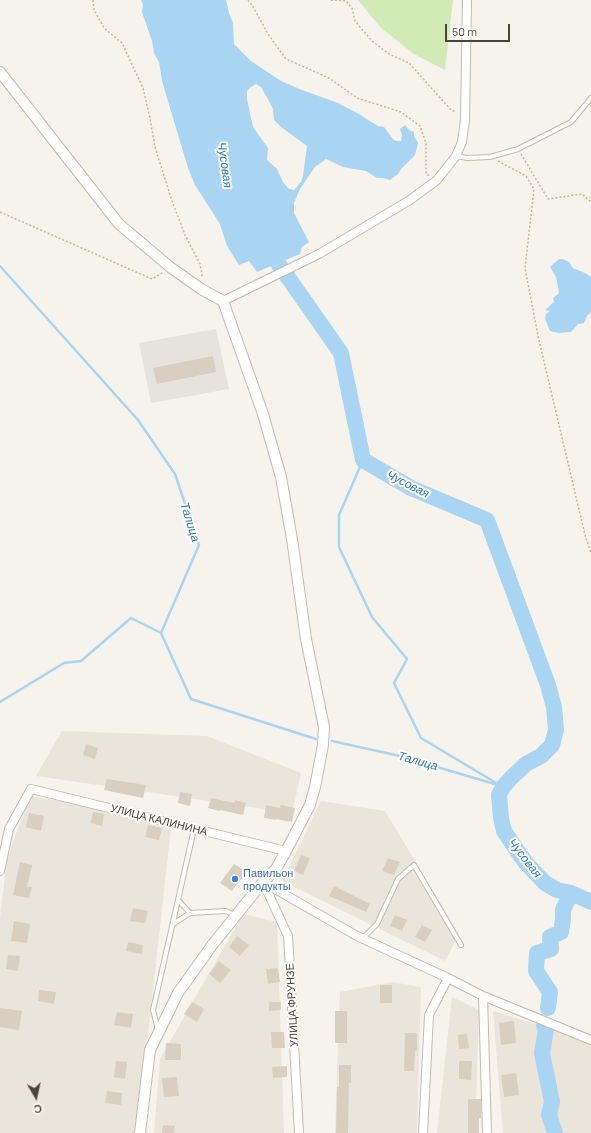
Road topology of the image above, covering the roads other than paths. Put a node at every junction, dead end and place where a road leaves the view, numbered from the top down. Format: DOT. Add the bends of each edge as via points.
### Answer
graph roads {
  1 [pos="467,0"];
  2 [pos="0,72"];
  3 [pos="591,98"];
  4 [pos="456,156"];
  5 [pos="223,301"];
  6 [pos="194,829"];
  7 [pos="286,851"];
  8 [pos="0,871"];
  9 [pos="263,882"];
  10 [pos="178,900"];
  11 [pos="190,913"];
  12 [pos="235,916"];
  13 [pos="173,924"];
  14 [pos="363,939"];
  15 [pos="461,945"];
  16 [pos="448,978"];
  17 [pos="483,996"];
  18 [pos="159,1032"];
  19 [pos="591,1040"];
  20 [pos="140,1133"];
  21 [pos="299,1133"];
  22 [pos="423,1133"];
  23 [pos="487,1133"];
  1 -- 4 [label="street" via="466,115 462,142"];
  2 -- 5 [label="street" via="119,224 170,268"];
  3 -- 4 [label="lane" via="571,122 518,149 490,157"];
  4 -- 5 [label="street" via="437,180 410,200 319,254"];
  5 -- 7 [label="street" via="281,477 306,639 324,727 323,745 310,805"];
  6 -- 7 [label="street, УЛИЦА КАЛИНИНА"];
  6 -- 8 [label="street, УЛИЦА КАЛИНИНА" via="31,789 9,829"];
  6 -- 10 [label="lane"];
  7 -- 9 [label="street" via="276,869"];
  9 -- 12 [label="street"];
  9 -- 14 [label="street"];
  9 -- 21 [label="street, УЛИЦА ФРУНЗЕ" via="288,936"];
  10 -- 11 [label="lane"];
  10 -- 13 [label="lane"];
  11 -- 12 [label="lane" via="226,911"];
  11 -- 13 [label="lane"];
  12 -- 18 [label="street" via="178,993"];
  13 -- 18 [label="lane" via="154,1010"];
  14 -- 15 [label="lane" via="377,924 398,879 414,865"];
  14 -- 16 [label="street"];
  16 -- 17 [label="street"];
  16 -- 22 [label="street" via="429,1015"];
  17 -- 19 [label="street"];
  17 -- 23 [label="street"];
  18 -- 20 [label="street" via="150,1050"];
}
